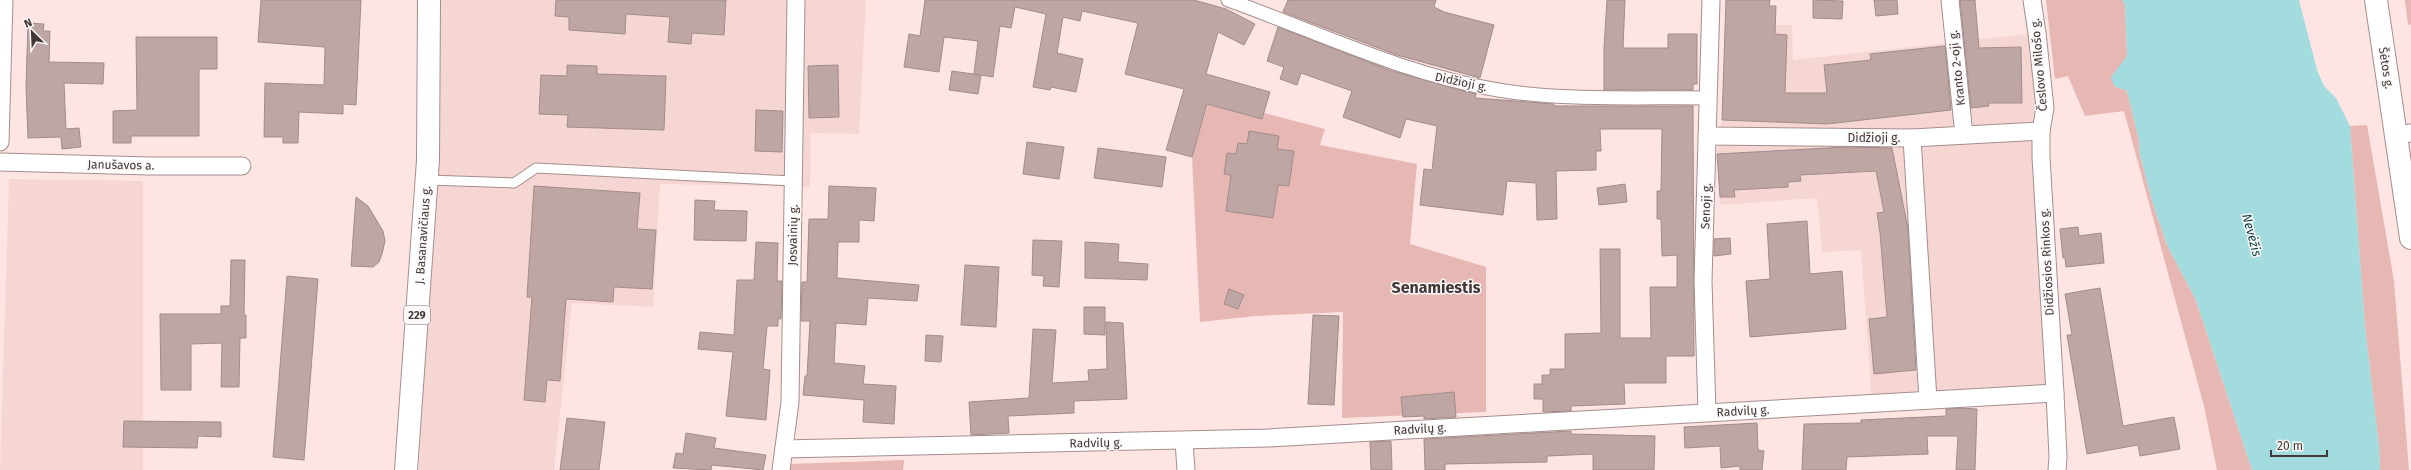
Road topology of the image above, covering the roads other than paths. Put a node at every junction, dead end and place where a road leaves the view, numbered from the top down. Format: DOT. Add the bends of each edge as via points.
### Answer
graph roads {
  1 [pos="4,0"];
  2 [pos="429,0"];
  3 [pos="796,0"];
  4 [pos="1228,0"];
  5 [pos="1712,0"];
  6 [pos="1950,0"];
  7 [pos="2032,0"];
  8 [pos="2376,0"];
  9 [pos="1707,98"];
  10 [pos="2041,131"];
  11 [pos="2404,134"];
  12 [pos="1964,135"];
  13 [pos="1708,136"];
  14 [pos="1912,138"];
  15 [pos="0,142"];
  16 [pos="0,162"];
  17 [pos="242,166"];
  18 [pos="427,180"];
  19 [pos="793,181"];
  20 [pos="2411,238"];
  21 [pos="2055,393"];
  22 [pos="1928,400"];
  23 [pos="1707,412"];
  24 [pos="1184,441"];
  25 [pos="784,449"];
  26 [pos="406,470"];
  27 [pos="781,470"];
  28 [pos="1186,470"];
  29 [pos="2057,470"];
  1 -- 15 [label="street"];
  2 -- 18 [label="main road, J. Basanavičiaus g. / 229"];
  3 -- 19 [label="street, Josvainių g."];
  4 -- 9 [label="street, Didžioji g." via="1375,57 1456,81 1499,90 1545,95"];
  5 -- 9 [label="street, Senoji g."];
  6 -- 12 [label="street, Kranto 2-oji g."];
  7 -- 10 [label="street, Česlovo Milošo g." via="2038,33 2045,108"];
  8 -- 11 [label="main road, Šėtos g."];
  9 -- 13 [label="street, Senoji g."];
  10 -- 12 [label="street, Didžioji g."];
  10 -- 21 [label="street, Didžiosios Rinkos g."];
  11 -- 20 [label="main road, Šėtos g."];
  12 -- 14 [label="street, Didžioji g."];
  13 -- 14 [label="street, Didžioji g."];
  13 -- 23 [label="street, Senoji g." via="1703,281"];
  14 -- 22 [label="street"];
  16 -- 17 [label="street, Janušavos a."];
  18 -- 19 [label="lane" via="514,183 536,168"];
  18 -- 26 [label="main road, J. Basanavičiaus g. / 229"];
  19 -- 25 [label="street, Josvainių g." via="790,402"];
  21 -- 22 [label="street, Radvilų g."];
  21 -- 29 [label="street, Didžiosios Rinkos g."];
  22 -- 23 [label="street, Radvilų g."];
  23 -- 24 [label="street, Radvilų g."];
  24 -- 25 [label="street, Radvilų g."];
  24 -- 28 [label="street"];
  25 -- 27 [label="street, Josvainių g."];
}
